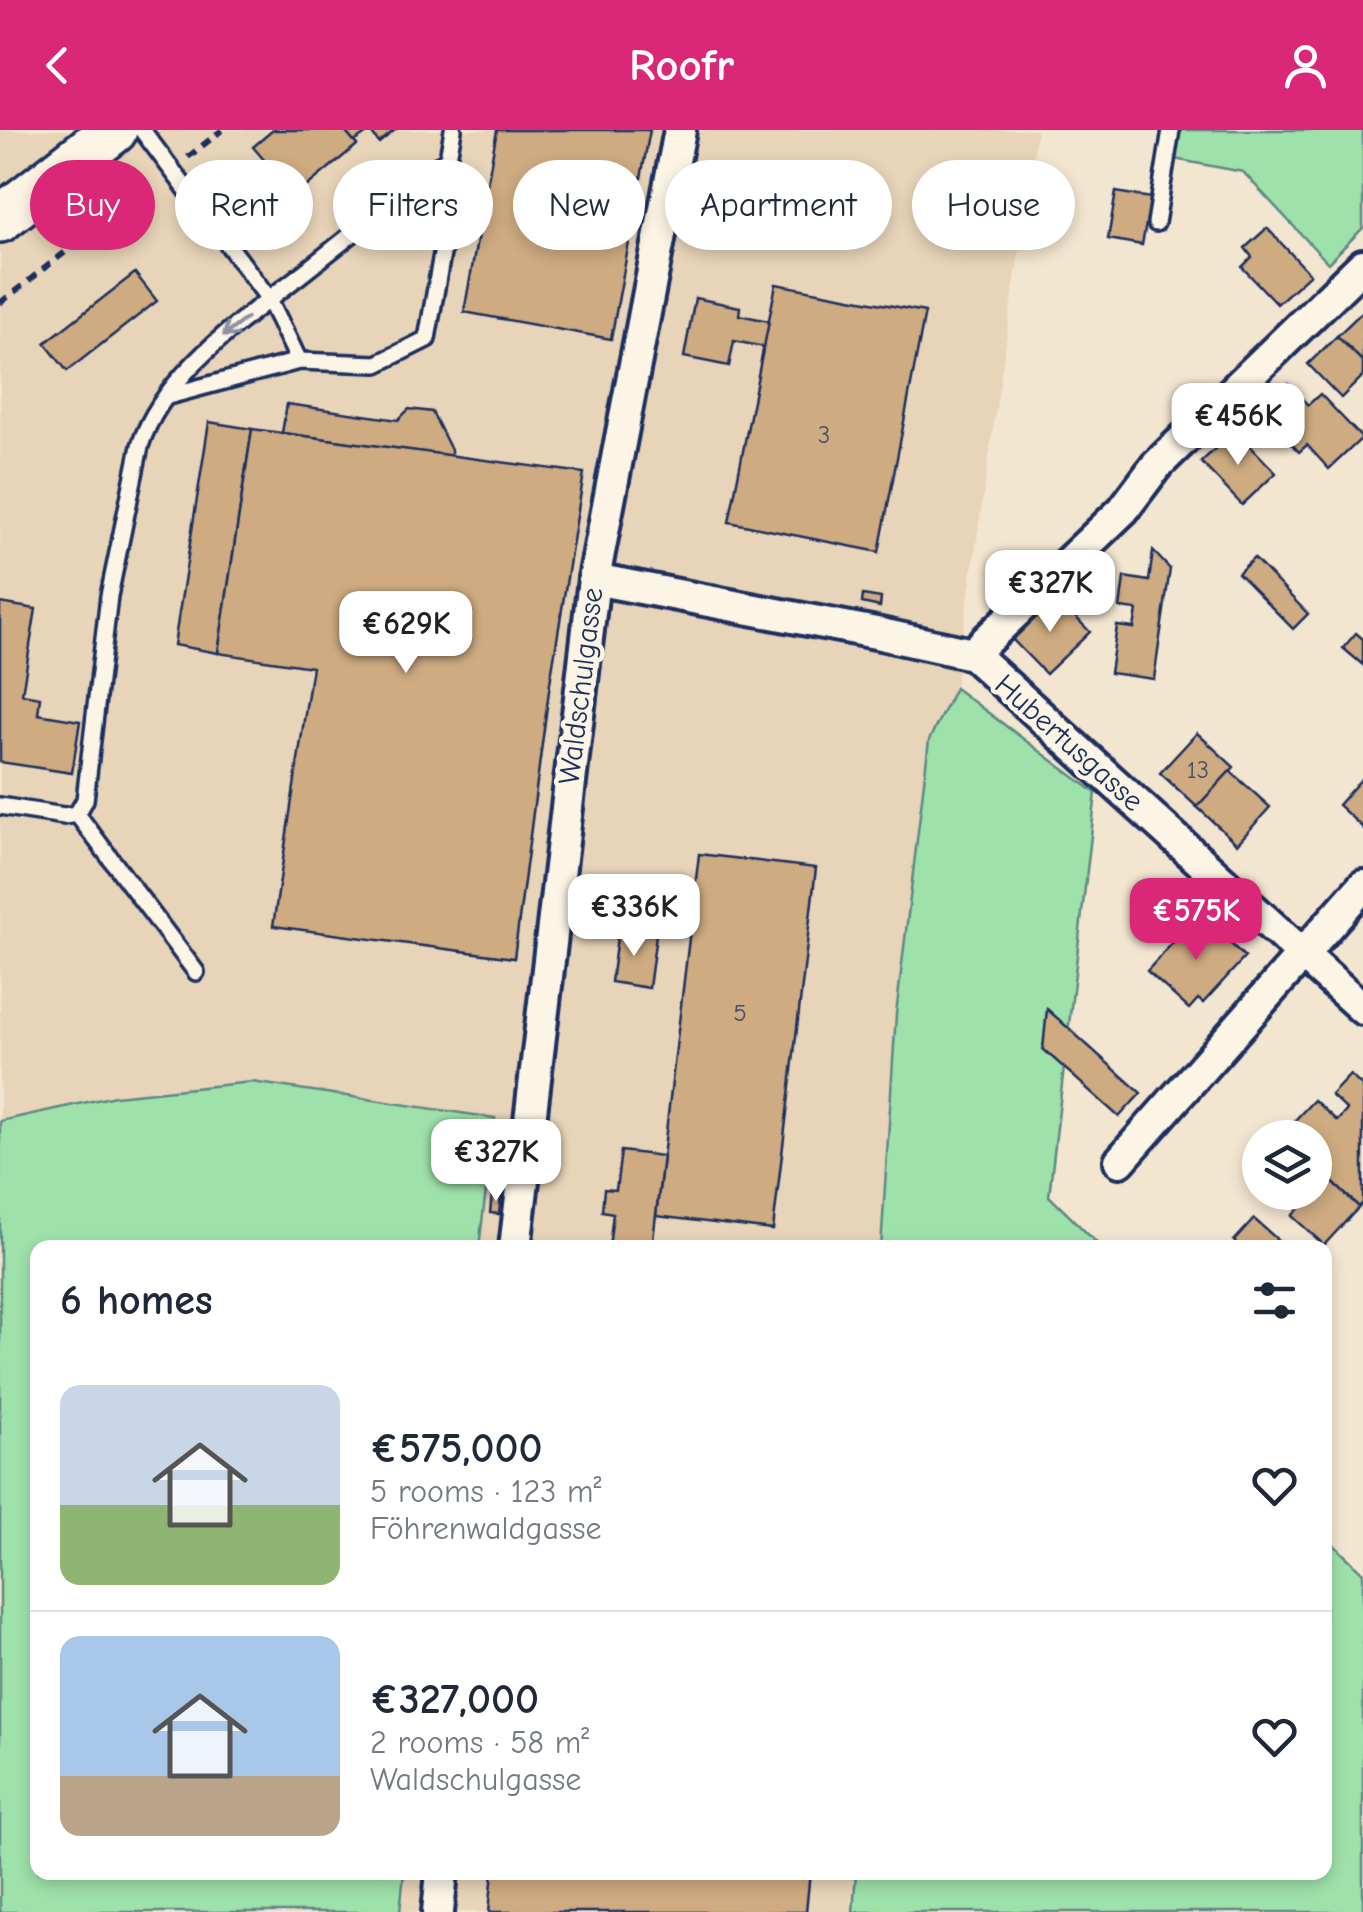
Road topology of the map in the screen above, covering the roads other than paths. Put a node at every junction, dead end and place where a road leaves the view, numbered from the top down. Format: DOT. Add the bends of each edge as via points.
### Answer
graph roads {
  1 [pos="114,130"];
  2 [pos="142,130"];
  3 [pos="453,130"];
  4 [pos="680,130"];
  5 [pos="1172,130"];
  6 [pos="448,158"];
  7 [pos="0,219"];
  8 [pos="1156,223"];
  9 [pos="1363,265"];
  10 [pos="270,300"];
  11 [pos="298,360"];
  12 [pos="164,398"];
  13 [pos="594,579"];
  14 [pos="972,654"];
  15 [pos="0,806"];
  16 [pos="77,814"];
  17 [pos="1363,886"];
  18 [pos="1301,954"];
  19 [pos="196,972"];
  20 [pos="1363,1009"];
  21 [pos="1120,1161"];
  22 [pos="516,1240"];
  23 [pos="441,1880"];
  24 [pos="438,1912"];
  1 -- 7 [label="main road"];
  2 -- 10 [label="lane"];
  3 -- 6 [label="lane"];
  4 -- 13 [label="street, Waldschulgasse"];
  5 -- 8 [label="lane"];
  6 -- 10 [label="lane"];
  6 -- 11 [label="lane" via="453,192 427,339 377,364"];
  9 -- 14 [label="street" via="1156,466 1124,510"];
  10 -- 11 [label="lane"];
  10 -- 12 [label="lane, one-way" via="217,341"];
  11 -- 12 [label="lane"];
  12 -- 16 [label="lane" via="140,446 110,596 85,800"];
  13 -- 14 [label="street, Hubertusgasse"];
  13 -- 22 [label="street, Waldschulgasse"];
  14 -- 18 [label="street, Hubertusgasse"];
  15 -- 16 [label="lane"];
  16 -- 19 [label="lane"];
  17 -- 18 [label="street"];
  18 -- 20 [label="street, Hubertusgasse"];
  18 -- 21 [label="street"];
  23 -- 24 [label="street"];
}
